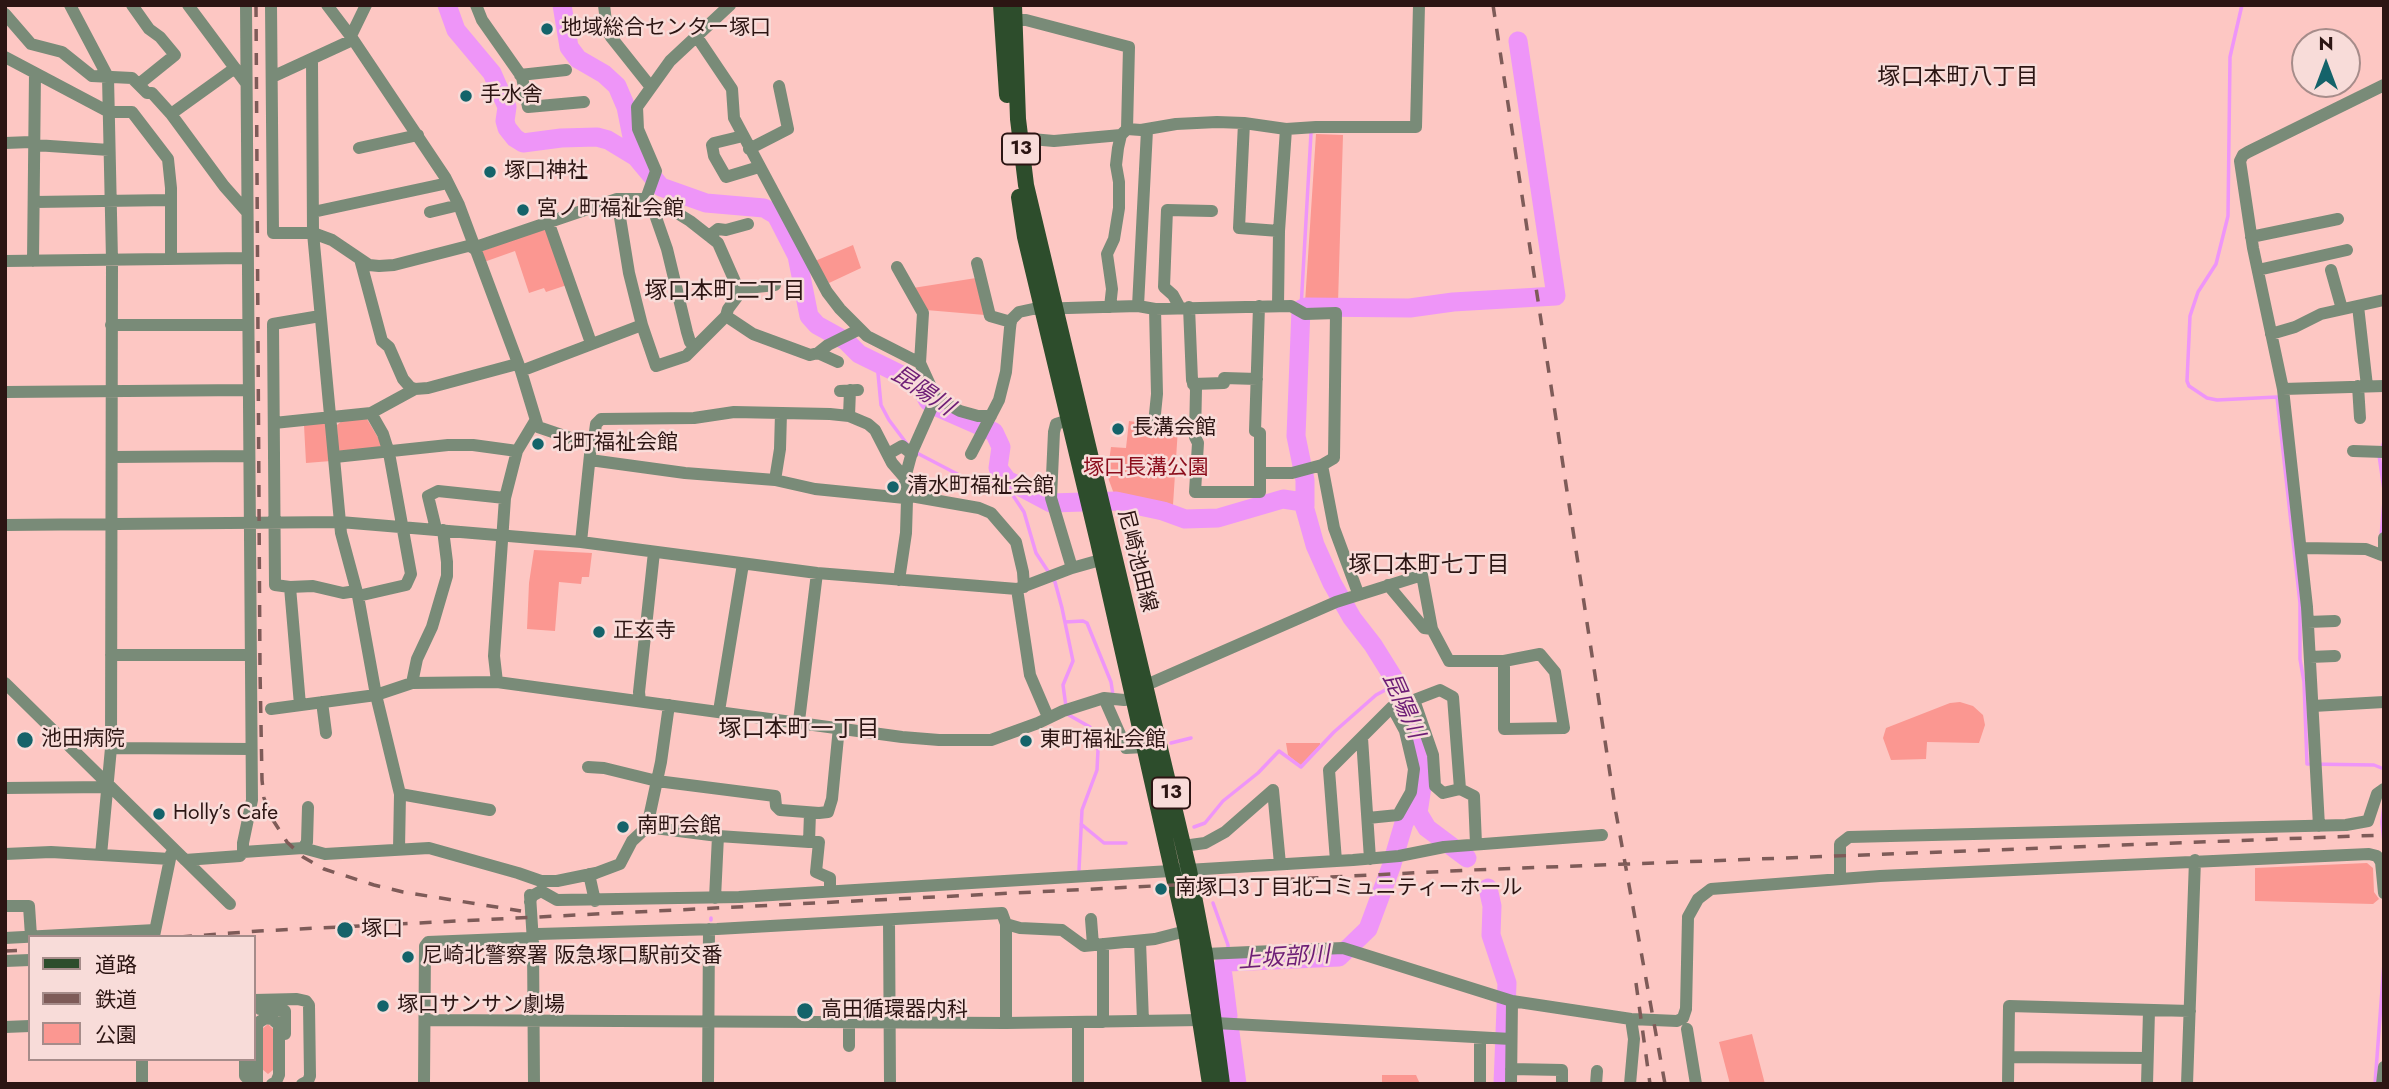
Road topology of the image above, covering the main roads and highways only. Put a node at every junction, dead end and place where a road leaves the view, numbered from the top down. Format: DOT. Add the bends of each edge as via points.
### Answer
graph roads {
  1 [pos="1001,5"];
  2 [pos="1014,13"];
  3 [pos="1048,309"];
  4 [pos="1094,500"];
  5 [pos="1122,696"];
  6 [pos="1181,870"];
  7 [pos="1208,1022"];
  8 [pos="1210,1084"];
  9 [pos="1222,1084"];
  1 -- 3 [label="main road, 尼崎池田線 / 13" via="1012,155 1025,237"];
  2 -- 3 [label="main road, 尼崎池田線 / 13" via="1020,138"];
  3 -- 4 [label="main road, 尼崎池田線 / 13"];
  3 -- 4 [label="main road, 尼崎池田線 / 13" via="1069,420"];
  4 -- 5 [label="main road, 尼崎池田線 / 13" via="1109,558"];
  5 -- 6 [label="main road, 尼崎池田線 / 13" via="1144,747"];
  5 -- 6 [label="main road, 尼崎池田線 / 13" via="1183,846"];
  6 -- 7 [label="main road, 尼崎池田線 / 13" via="1186,931"];
  6 -- 7 [label="main road, 尼崎池田線 / 13" via="1211,954"];
  7 -- 8 [label="main road, 尼崎池田線 / 13"];
  7 -- 9 [label="main road, 尼崎池田線 / 13"];
}
